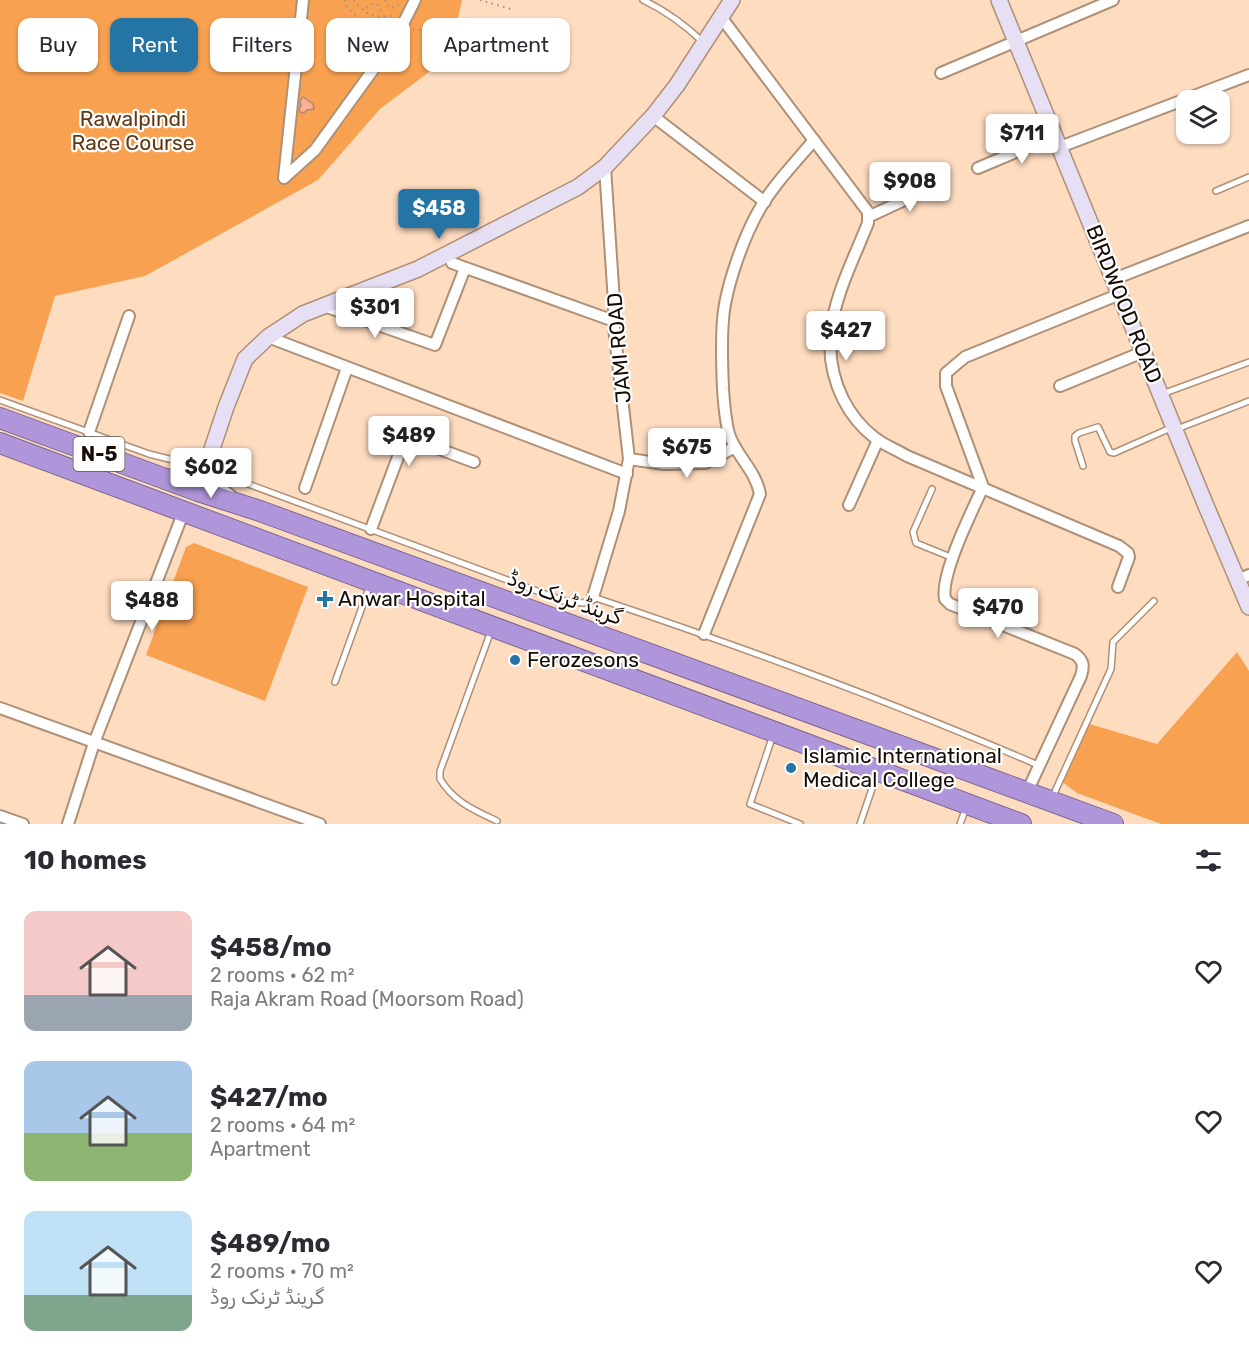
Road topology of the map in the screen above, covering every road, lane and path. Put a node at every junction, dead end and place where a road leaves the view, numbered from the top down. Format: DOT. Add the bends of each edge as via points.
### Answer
graph roads {
  1 [pos="303,0"];
  2 [pos="345,0"];
  3 [pos="354,0"];
  4 [pos="386,0"];
  5 [pos="399,0"];
  6 [pos="415,0"];
  7 [pos="480,0"];
  8 [pos="643,0"];
  9 [pos="732,0"];
  10 [pos="999,0"];
  11 [pos="1113,0"];
  12 [pos="368,8"];
  13 [pos="401,10"];
  14 [pos="514,10"];
  15 [pos="380,12"];
  16 [pos="722,17"];
  17 [pos="359,18"];
  18 [pos="406,18"];
  19 [pos="1017,41"];
  20 [pos="704,43"];
  21 [pos="370,72"];
  22 [pos="941,73"];
  23 [pos="1249,75"];
  24 [pos="653,116"];
  25 [pos="814,140"];
  26 [pos="1058,141"];
  27 [pos="604,167"];
  28 [pos="978,168"];
  29 [pos="1249,177"];
  30 [pos="941,183"];
  31 [pos="1216,191"];
  32 [pos="765,201"];
  33 [pos="868,217"];
  34 [pos="1249,226"];
  35 [pos="452,263"];
  36 [pos="465,268"];
  37 [pos="1114,279"];
  38 [pos="1120,294"];
  39 [pos="324,306"];
  40 [pos="129,315"];
  41 [pos="614,321"];
  42 [pos="268,337"];
  43 [pos="1143,351"];
  44 [pos="1249,362"];
  45 [pos="347,368"];
  46 [pos="1060,386"];
  47 [pos="1161,394"];
  48 [pos="0,400"];
  49 [pos="1249,401"];
  50 [pos="0,418"];
  51 [pos="1174,428"];
  52 [pos="89,432"];
  53 [pos="878,440"];
  54 [pos="0,443"];
  55 [pos="735,447"];
  56 [pos="629,459"];
  57 [pos="474,462"];
  58 [pos="1083,466"];
  59 [pos="205,468"];
  60 [pos="627,474"];
  61 [pos="160,477"];
  62 [pos="982,487"];
  63 [pos="305,488"];
  64 [pos="932,489"];
  65 [pos="198,491"];
  66 [pos="849,505"];
  67 [pos="245,506"];
  68 [pos="184,510"];
  69 [pos="372,529"];
  70 [pos="953,558"];
  71 [pos="1243,577"];
  72 [pos="372,581"];
  73 [pos="1118,587"];
  74 [pos="593,597"];
  75 [pos="1154,601"];
  76 [pos="1249,607"];
  77 [pos="493,626"];
  78 [pos="704,634"];
  79 [pos="335,682"];
  80 [pos="0,708"];
  81 [pos="774,732"];
  82 [pos="94,743"];
  83 [pos="1038,765"];
  84 [pos="878,770"];
  85 [pos="1027,792"];
  86 [pos="1050,802"];
  87 [pos="968,804"];
  88 [pos="0,816"];
  89 [pos="497,821"];
  90 [pos="23,824"];
  91 [pos="68,824"];
  92 [pos="320,824"];
  93 [pos="800,824"];
  94 [pos="860,824"];
  95 [pos="960,824"];
  96 [pos="1021,824"];
  97 [pos="1113,824"];
  1 -- 21 [label="street" via="284,178 315,150"];
  2 -- 17 [label="path"];
  3 -- 13 [label="path" via="377,17"];
  4 -- 5 [label="path" via="387,6 394,8"];
  6 -- 18 [label="street"];
  7 -- 14 [label="path"];
  8 -- 20 [label="lane" via="665,10"];
  9 -- 16 [label="street"];
  10 -- 19 [label="street, BIRDWOOD ROAD"];
  11 -- 19 [label="street"];
  12 -- 15 [label="path" via="377,4"];
  16 -- 20 [label="street"];
  16 -- 25 [label="street"];
  19 -- 22 [label="street"];
  19 -- 26 [label="street, BIRDWOOD ROAD"];
  20 -- 24 [label="street"];
  23 -- 26 [label="street"];
  24 -- 27 [label="street"];
  24 -- 32 [label="street"];
  25 -- 32 [label="street"];
  25 -- 33 [label="street"];
  26 -- 28 [label="street"];
  26 -- 37 [label="street, BIRDWOOD ROAD"];
  27 -- 39 [label="street" via="578,187 418,269"];
  27 -- 41 [label="street, JAMI ROAD"];
  29 -- 31 [label="lane"];
  30 -- 33 [label="street"];
  32 -- 55 [label="street" via="737,260 723,318 725,417"];
  33 -- 53 [label="street" via="834,311 829,344 834,381 849,412"];
  34 -- 37 [label="street"];
  35 -- 36 [label="street"];
  36 -- 39 [label="street" via="435,345"];
  36 -- 41 [label="street"];
  37 -- 38 [label="street, BIRDWOOD ROAD"];
  38 -- 43 [label="street, BIRDWOOD ROAD"];
  38 -- 62 [label="street" via="965,357 946,373 946,386"];
  39 -- 42 [label="street" via="303,314"];
  40 -- 52 [label="street"];
  41 -- 56 [label="street, JAMI ROAD"];
  42 -- 45 [label="street"];
  42 -- 59 [label="street" via="245,359"];
  43 -- 46 [label="street"];
  43 -- 47 [label="street, BIRDWOOD ROAD"];
  44 -- 47 [label="lane"];
  45 -- 60 [label="street"];
  45 -- 63 [label="street"];
  47 -- 51 [label="street, BIRDWOOD ROAD"];
  48 -- 52 [label="lane"];
  49 -- 51 [label="lane"];
  50 -- 61 [label="highway, گرینڈ ٹرنک روڈ / N-5"];
  51 -- 58 [label="lane" via="1114,453 1098,427 1079,433 1075,441"];
  51 -- 71 [label="street, BIRDWOOD ROAD"];
  52 -- 59 [label="lane" via="149,454"];
  53 -- 62 [label="street"];
  53 -- 66 [label="street"];
  54 -- 68 [label="highway, N-5"];
  55 -- 56 [label="street" via="705,463 664,464"];
  55 -- 78 [label="street" via="758,482 760,494"];
  56 -- 60 [label="street, JAMI ROAD"];
  57 -- 69 [label="street" via="410,438 404,441"];
  59 -- 61 [label="street"];
  59 -- 65 [label="street"];
  59 -- 67 [label="street" via="212,482"];
  59 -- 69 [label="lane"];
  60 -- 74 [label="street, JAMI ROAD"];
  61 -- 65 [label="highway, گرینڈ ٹرنک روڈ / N-5"];
  62 -- 70 [label="street"];
  62 -- 73 [label="street" via="1119,546 1129,557"];
  64 -- 70 [label="lane" via="913,532 914,538 916,543"];
  65 -- 67 [label="highway, گرینڈ ٹرنک روڈ / N-5"];
  67 -- 85 [label="highway, گرینڈ ٹرنک روڈ / N-5"];
  68 -- 72 [label="highway, N-5"];
  68 -- 82 [label="street"];
  69 -- 74 [label="lane" via="564,601 584,603"];
  70 -- 83 [label="street" via="944,594 950,604 1075,654 1083,662 1081,676"];
  71 -- 76 [label="street, BIRDWOOD ROAD"];
  72 -- 77 [label="highway, N-5"];
  72 -- 79 [label="lane"];
  74 -- 78 [label="lane"];
  75 -- 86 [label="lane" via="1113,642 1111,669"];
  77 -- 81 [label="highway, N-5"];
  77 -- 89 [label="lane" via="440,779 459,801"];
  78 -- 83 [label="lane"];
  80 -- 82 [label="street"];
  81 -- 84 [label="highway, N-5"];
  81 -- 93 [label="lane" via="750,804"];
  82 -- 91 [label="street"];
  82 -- 92 [label="street"];
  83 -- 85 [label="street"];
  84 -- 87 [label="highway, N-5"];
  84 -- 94 [label="lane"];
  85 -- 86 [label="highway, گرینڈ ٹرنک روڈ / N-5"];
  86 -- 97 [label="highway, گرینڈ ٹرنک روڈ / N-5"];
  87 -- 95 [label="lane"];
  87 -- 96 [label="highway, N-5"];
  88 -- 90 [label="street"];
}
